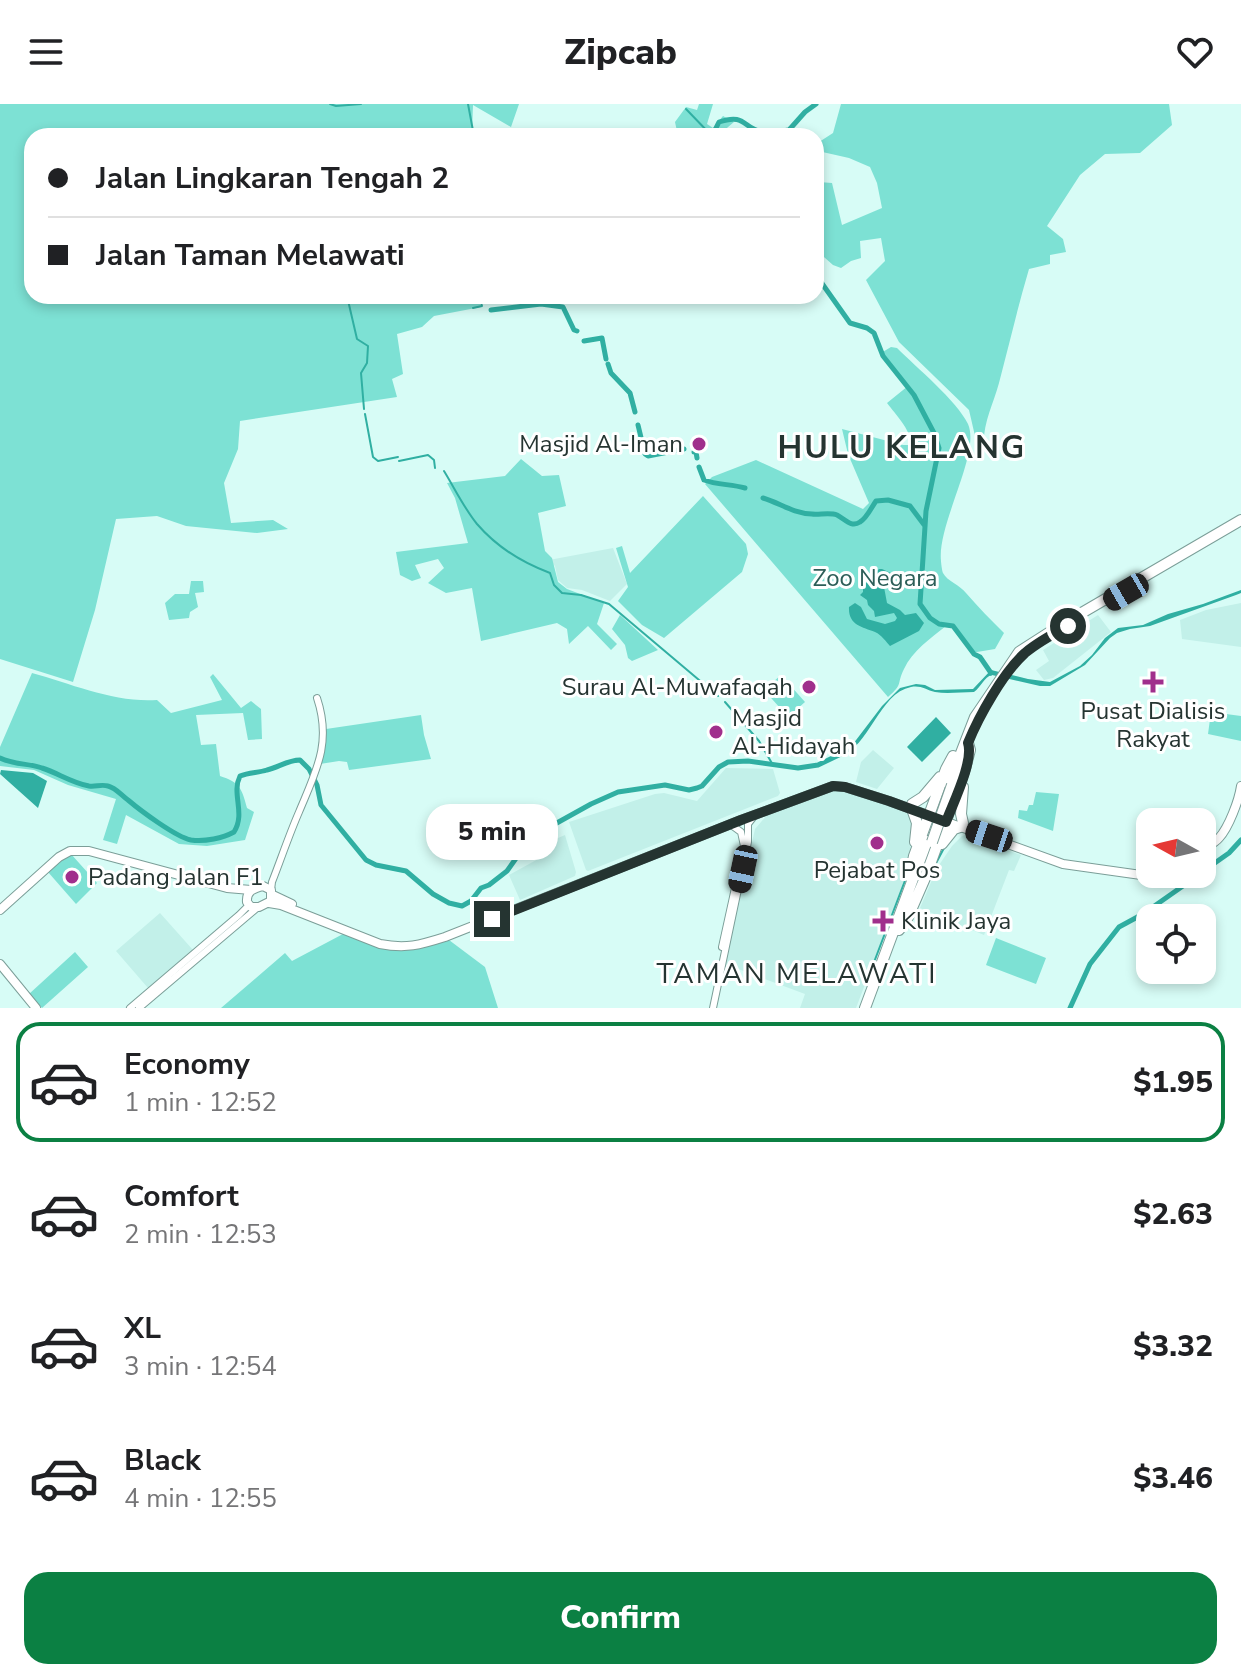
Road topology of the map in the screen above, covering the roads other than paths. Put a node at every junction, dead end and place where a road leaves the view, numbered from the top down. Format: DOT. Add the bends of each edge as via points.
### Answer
graph roads {
  1 [pos="1241,523"];
  2 [pos="1003,675"];
  3 [pos="314,698"];
  4 [pos="966,742"];
  5 [pos="946,769"];
  6 [pos="965,769"];
  7 [pos="1241,786"];
  8 [pos="788,797"];
  9 [pos="955,797"];
  10 [pos="935,799"];
  11 [pos="912,806"];
  12 [pos="758,813"];
  13 [pos="930,813"];
  14 [pos="947,819"];
  15 [pos="730,824"];
  16 [pos="961,825"];
  17 [pos="930,838"];
  18 [pos="1216,840"];
  19 [pos="914,856"];
  20 [pos="932,858"];
  21 [pos="1136,874"];
  22 [pos="911,886"];
  23 [pos="227,888"];
  24 [pos="251,890"];
  25 [pos="269,894"];
  26 [pos="250,904"];
  27 [pos="0,910"];
  28 [pos="899,930"];
  29 [pos="0,964"];
  30 [pos="36,1008"];
  31 [pos="130,1008"];
  32 [pos="139,1008"];
  33 [pos="711,1008"];
  34 [pos="868,1008"];
  1 -- 2 [label="highway" via="1042,641"];
  1 -- 2 [label="highway" via="1061,625 1022,641"];
  2 -- 4 [label="highway" via="975,717"];
  3 -- 25 [label="street" via="320,743 316,762 272,872"];
  4 -- 5 [label="highway"];
  4 -- 6 [label="highway" via="970,750"];
  4 -- 17 [label="highway, bridge"];
  5 -- 10 [label="highway"];
  5 -- 11 [label="highway"];
  6 -- 9 [label="highway"];
  6 -- 16 [label="highway"];
  7 -- 18 [label="main road"];
  8 -- 11 [label="main road" via="840,786 861,797"];
  8 -- 11 [label="main road" via="840,781"];
  8 -- 12 [label="main road"];
  8 -- 25 [label="main road" via="415,942 381,940"];
  9 -- 10 [label="highway" via="945,809"];
  9 -- 14 [label="highway"];
  10 -- 13 [label="highway"];
  11 -- 13 [label="main road"];
  11 -- 19 [label="highway" via="917,823"];
  12 -- 15 [label="main road"];
  12 -- 33 [label="street" via="748,824 738,902"];
  13 -- 14 [label="main road"];
  13 -- 17 [label="highway"];
  14 -- 16 [label="main road"];
  14 -- 17 [label="highway"];
  15 -- 25 [label="main road" via="416,947 380,944 281,905"];
  15 -- 33 [label="street" via="741,832 744,846"];
  16 -- 20 [label="highway"];
  16 -- 21 [label="main road" via="1063,864"];
  17 -- 19 [label="highway"];
  17 -- 20 [label="highway"];
  17 -- 22 [label="highway"];
  17 -- 28 [label="highway"];
  19 -- 22 [label="highway"];
  20 -- 28 [label="highway"];
  22 -- 34 [label="highway"];
  23 -- 24 [label="main road"];
  23 -- 26 [label="main road"];
  23 -- 27 [label="main road" via="105,854 70,851"];
  24 -- 25 [label="main road"];
  24 -- 26 [label="main road"];
  25 -- 26 [label="main road"];
  26 -- 31 [label="street"];
  26 -- 32 [label="street"];
  28 -- 34 [label="highway"];
  29 -- 30 [label="main road"];
}
